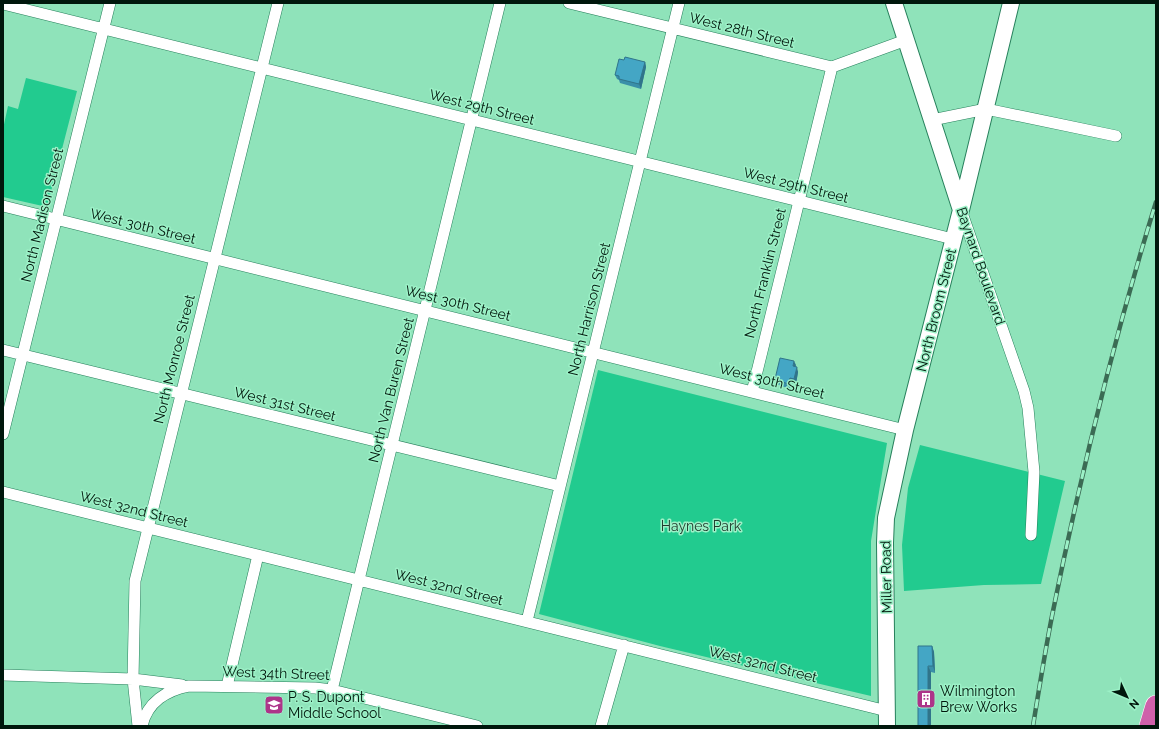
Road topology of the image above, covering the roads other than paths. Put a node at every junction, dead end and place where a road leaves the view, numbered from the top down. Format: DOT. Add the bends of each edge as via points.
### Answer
graph roads {
  1 [pos="110,3"];
  2 [pos="278,3"];
  3 [pos="500,3"];
  4 [pos="569,3"];
  5 [pos="679,3"];
  6 [pos="894,3"];
  7 [pos="1011,3"];
  8 [pos="3,4"];
  9 [pos="672,28"];
  10 [pos="104,29"];
  11 [pos="906,40"];
  12 [pos="262,68"];
  13 [pos="832,68"];
  14 [pos="986,109"];
  15 [pos="472,120"];
  16 [pos="932,120"];
  17 [pos="1116,136"];
  18 [pos="640,162"];
  19 [pos="798,201"];
  20 [pos="3,206"];
  21 [pos="961,210"];
  22 [pos="56,219"];
  23 [pos="953,239"];
  24 [pos="215,259"];
  25 [pos="426,311"];
  26 [pos="3,350"];
  27 [pos="593,352"];
  28 [pos="22,355"];
  29 [pos="752,392"];
  30 [pos="181,394"];
  31 [pos="906,430"];
  32 [pos="3,434"];
  33 [pos="392,445"];
  34 [pos="560,486"];
  35 [pos="3,492"];
  36 [pos="148,528"];
  37 [pos="1031,535"];
  38 [pos="258,555"];
  39 [pos="359,580"];
  40 [pos="527,622"];
  41 [pos="624,645"];
  42 [pos="3,675"];
  43 [pos="133,679"];
  44 [pos="189,686"];
  45 [pos="227,686"];
  46 [pos="332,690"];
  47 [pos="1156,706"];
  48 [pos="887,718"];
  49 [pos="138,726"];
  50 [pos="142,726"];
  51 [pos="477,726"];
  52 [pos="602,726"];
  53 [pos="1150,726"];
  1 -- 10 [label="street, North Madison Street"];
  2 -- 12 [label="street, North Monroe Street"];
  3 -- 15 [label="street, North Van Buren Street"];
  4 -- 9 [label="street, West 28th Street"];
  5 -- 9 [label="street, North Harrison Street"];
  6 -- 11 [label="street, Baynard Boulevard"];
  7 -- 14 [label="street, North Broom Street"];
  8 -- 10 [label="street, West 29th Street"];
  9 -- 13 [label="street, West 28th Street"];
  9 -- 18 [label="street, North Harrison Street"];
  10 -- 12 [label="street, West 29th Street"];
  10 -- 22 [label="street, North Madison Street"];
  11 -- 13 [label="street"];
  11 -- 16 [label="street, Baynard Boulevard"];
  12 -- 15 [label="street, West 29th Street"];
  12 -- 24 [label="street, North Monroe Street"];
  13 -- 19 [label="street, North Franklin Street"];
  14 -- 16 [label="street"];
  14 -- 17 [label="street"];
  14 -- 21 [label="street, North Broom Street"];
  15 -- 18 [label="street, West 29th Street"];
  15 -- 25 [label="street, North Van Buren Street"];
  16 -- 21 [label="street, Baynard Boulevard"];
  18 -- 19 [label="street, West 29th Street"];
  18 -- 27 [label="street, North Harrison Street"];
  19 -- 23 [label="street, West 29th Street"];
  19 -- 29 [label="street, North Franklin Street"];
  20 -- 22 [label="street, West 30th Street"];
  21 -- 23 [label="street, North Broom Street"];
  21 -- 37 [label="street, Baynard Boulevard" via="1028,408 1034,472"];
  22 -- 24 [label="street, West 30th Street"];
  22 -- 28 [label="street, North Madison Street"];
  23 -- 31 [label="street, North Broom Street"];
  24 -- 25 [label="street, West 30th Street"];
  24 -- 30 [label="street, North Monroe Street"];
  25 -- 27 [label="street, West 30th Street"];
  25 -- 33 [label="street, North Van Buren Street"];
  26 -- 28 [label="street, West 31st Street"];
  27 -- 29 [label="street, West 30th Street"];
  27 -- 34 [label="street, North Harrison Street"];
  28 -- 30 [label="street, West 31st Street"];
  28 -- 32 [label="street, North Madison Street"];
  29 -- 31 [label="street, West 30th Street"];
  30 -- 33 [label="street, West 31st Street"];
  30 -- 36 [label="street, North Monroe Street"];
  31 -- 48 [label="street, Miller Road" via="885,531"];
  33 -- 34 [label="street, West 31st Street"];
  33 -- 39 [label="street, North Van Buren Street"];
  34 -- 40 [label="street, North Harrison Street"];
  35 -- 36 [label="street, West 32nd Street"];
  36 -- 38 [label="street, West 32nd Street"];
  36 -- 43 [label="street, North Monroe Street" via="135,581"];
  38 -- 39 [label="street, West 32nd Street"];
  38 -- 45 [label="street"];
  39 -- 40 [label="street, West 32nd Street"];
  39 -- 46 [label="street, North Van Buren Street"];
  40 -- 41 [label="street, West 32nd Street"];
  41 -- 48 [label="street, West 32nd Street"];
  41 -- 52 [label="street"];
  42 -- 43 [label="street, West 34th Street"];
  43 -- 44 [label="street, West 34th Street"];
  43 -- 49 [label="street, North Monroe Street"];
  44 -- 45 [label="street, West 34th Street"];
  44 -- 50 [label="street, West 34th Street" via="161,696 149,709"];
  45 -- 46 [label="street, West 34th Street"];
  46 -- 51 [label="street, West 34th Street"];
  47 -- 53 [label="highway"];
}
